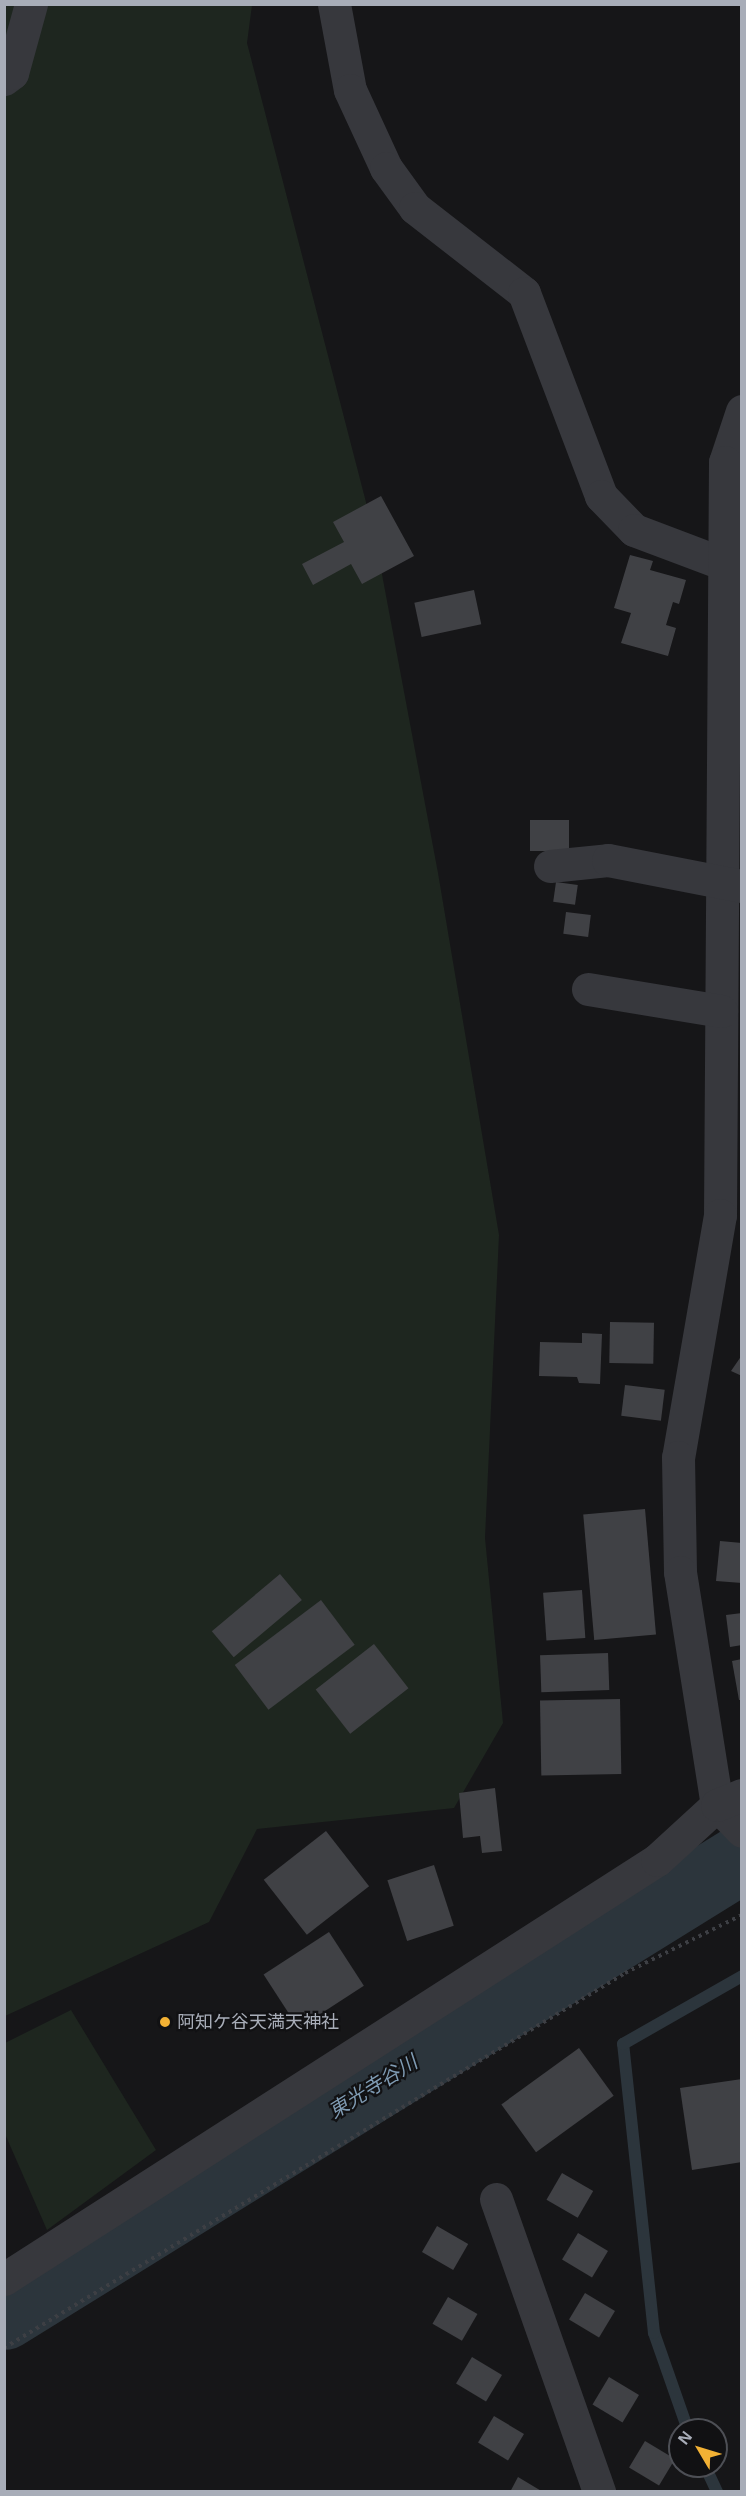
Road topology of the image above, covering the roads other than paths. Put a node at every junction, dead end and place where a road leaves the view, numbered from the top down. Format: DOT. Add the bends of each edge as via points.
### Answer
graph roads {
  1 [pos="31,4"];
  2 [pos="334,4"];
  3 [pos="4,79"];
  4 [pos="741,411"];
  5 [pos="724,564"];
  6 [pos="550,866"];
  7 [pos="732,883"];
  8 [pos="588,989"];
  9 [pos="721,1011"];
  10 [pos="729,1800"];
  11 [pos="741,1831"];
  12 [pos="496,2199"];
  13 [pos="4,2279"];
  14 [pos="599,2492"];
  1 -- 3 [label="street" via="12,73"];
  2 -- 5 [label="street" via="350,90 386,168 415,208 524,293 601,496 634,530"];
  4 -- 5 [label="street" via="725,462"];
  5 -- 7 [label="street"];
  6 -- 7 [label="street" via="608,860"];
  7 -- 9 [label="street"];
  8 -- 9 [label="street"];
  9 -- 10 [label="street" via="720,1215 678,1457 680,1572"];
  10 -- 11 [label="street"];
  10 -- 13 [label="street" via="657,1860"];
  12 -- 14 [label="street"];
}
